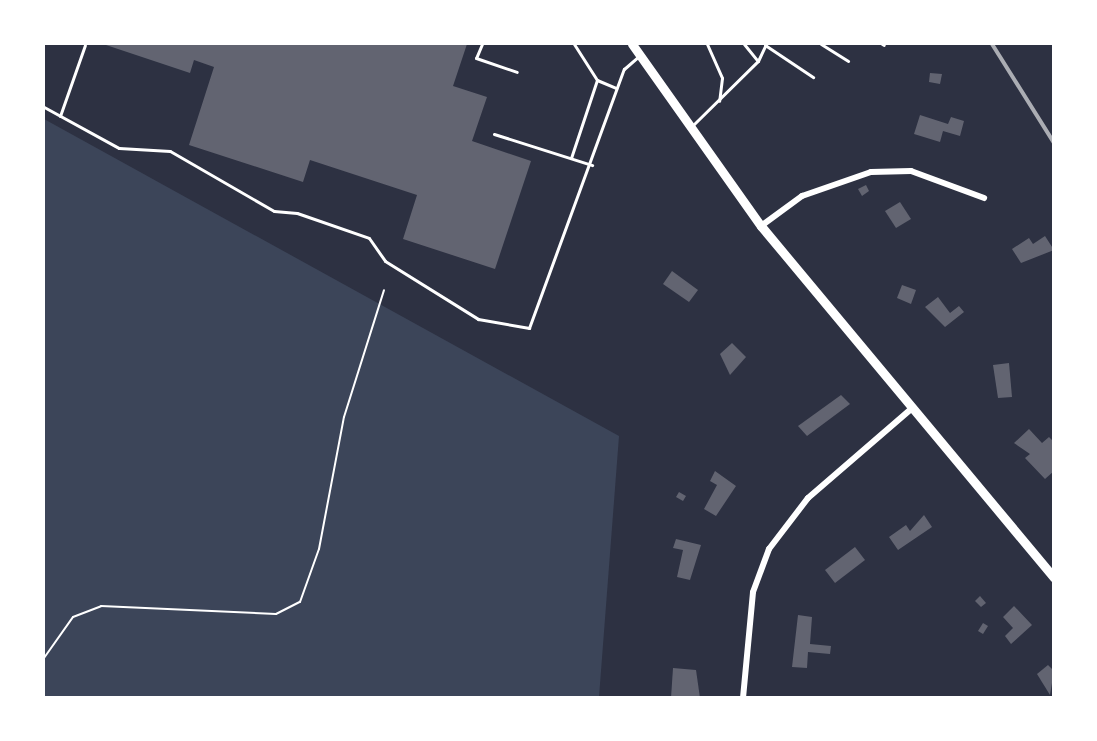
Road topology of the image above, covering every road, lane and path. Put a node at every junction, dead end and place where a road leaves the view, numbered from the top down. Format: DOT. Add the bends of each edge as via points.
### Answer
graph roads {
  1 [pos="482,44"];
  2 [pos="574,44"];
  3 [pos="632,44"];
  4 [pos="707,44"];
  5 [pos="744,44"];
  6 [pos="766,44"];
  7 [pos="821,44"];
  8 [pos="85,45"];
  9 [pos="640,55"];
  10 [pos="758,61"];
  11 [pos="848,61"];
  12 [pos="517,72"];
  13 [pos="813,77"];
  14 [pos="597,80"];
  15 [pos="616,88"];
  16 [pos="719,101"];
  17 [pos="44,107"];
  18 [pos="60,116"];
  19 [pos="690,129"];
  20 [pos="494,134"];
  21 [pos="571,158"];
  22 [pos="593,165"];
  23 [pos="984,198"];
  24 [pos="761,226"];
  25 [pos="384,290"];
  26 [pos="911,409"];
  27 [pos="1053,578"];
  28 [pos="44,658"];
  29 [pos="743,698"];
  1 -- 12 [label="lane" via="476,58"];
  2 -- 14 [label="lane"];
  3 -- 9 [label="main road"];
  4 -- 16 [label="lane" via="722,78"];
  5 -- 10 [label="lane"];
  6 -- 10 [label="lane"];
  6 -- 13 [label="lane"];
  7 -- 11 [label="lane"];
  8 -- 18 [label="lane"];
  9 -- 15 [label="lane" via="624,69"];
  9 -- 19 [label="main road"];
  10 -- 16 [label="lane"];
  14 -- 15 [label="lane"];
  14 -- 21 [label="lane"];
  15 -- 22 [label="lane"];
  16 -- 19 [label="lane"];
  17 -- 18 [label="lane"];
  18 -- 22 [label="lane" via="119,148 170,151 274,211 297,213 369,238 385,261 478,319 529,328"];
  19 -- 24 [label="main road"];
  20 -- 21 [label="lane"];
  21 -- 22 [label="lane"];
  23 -- 24 [label="street" via="911,171 871,172 802,196"];
  24 -- 26 [label="main road"];
  25 -- 28 [label="path" via="344,417 320,549 300,602 276,614 101,606 74,617"];
  26 -- 27 [label="main road"];
  26 -- 29 [label="street" via="808,498 769,549 753,592"];
}
